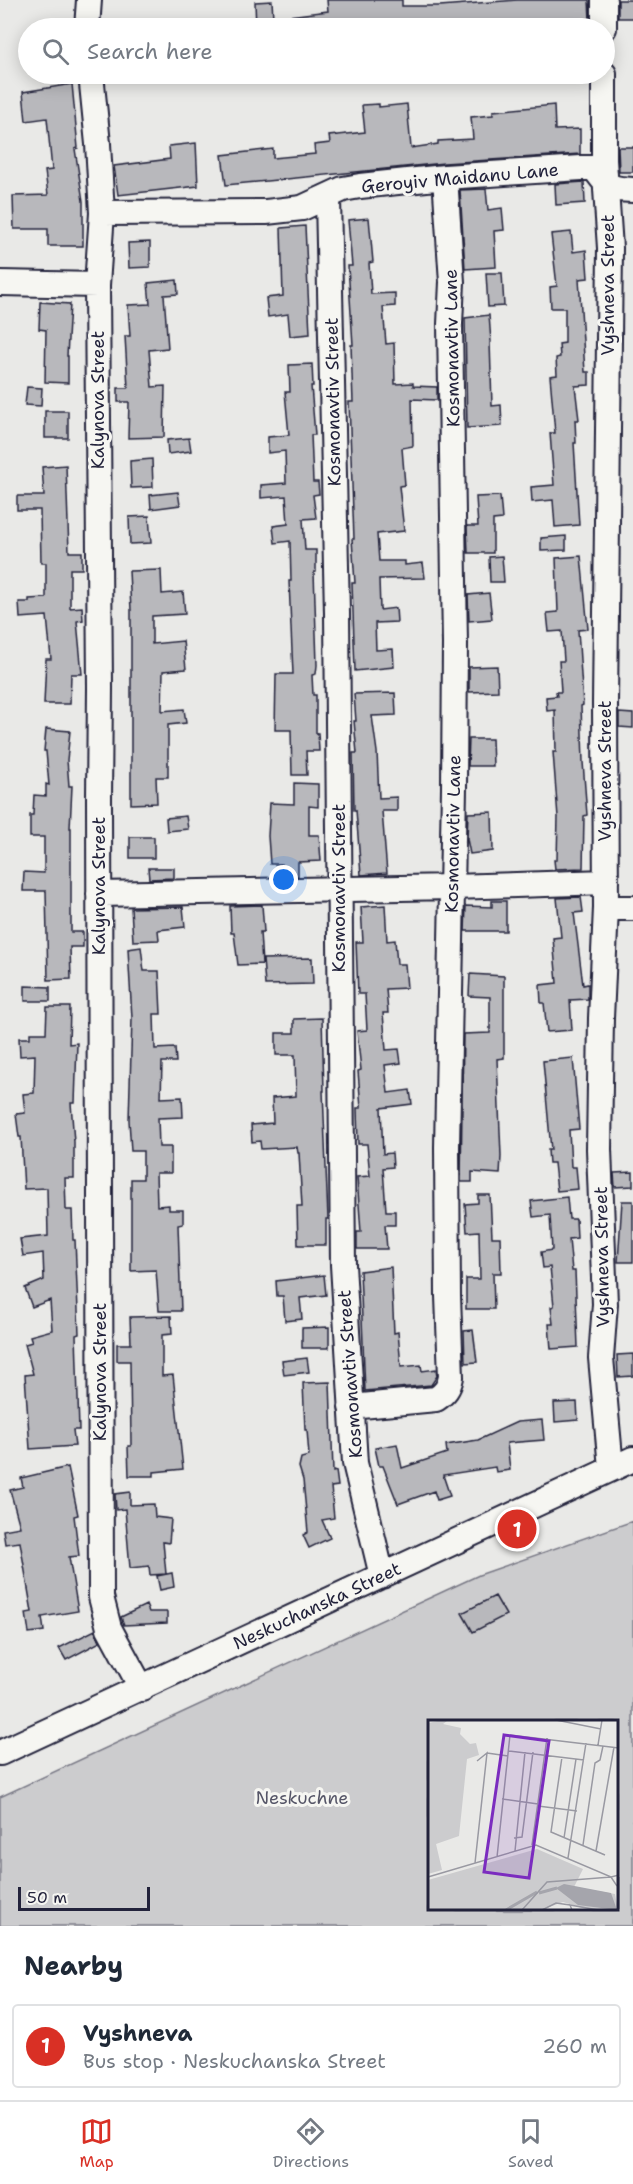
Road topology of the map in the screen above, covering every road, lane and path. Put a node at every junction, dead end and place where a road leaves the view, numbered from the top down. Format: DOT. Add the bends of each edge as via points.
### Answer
graph roads {
  1 [pos="89,0"];
  2 [pos="603,0"];
  3 [pos="88,18"];
  4 [pos="604,18"];
  5 [pos="92,84"];
  6 [pos="604,84"];
  7 [pos="445,177"];
  8 [pos="607,186"];
  9 [pos="633,190"];
  10 [pos="328,198"];
  11 [pos="102,213"];
  12 [pos="0,283"];
  13 [pos="97,285"];
  14 [pos="606,882"];
  15 [pos="452,887"];
  16 [pos="340,889"];
  17 [pos="99,894"];
  18 [pos="606,908"];
  19 [pos="633,908"];
  20 [pos="351,1407"];
  21 [pos="622,1463"];
  22 [pos="382,1576"];
  23 [pos="142,1689"];
  24 [pos="0,1754"];
  1 -- 3 [label="street"];
  2 -- 4 [label="street"];
  5 -- 11 [label="street, Kalynova Street"];
  6 -- 8 [label="street, Vyshneva Street"];
  7 -- 8 [label="street, Geroyiv Maidanu Lane" via="594,168"];
  7 -- 10 [label="street, Geroyiv Maidanu Lane" via="360,186"];
  7 -- 15 [label="street, Kosmonavtiv Lane" via="452,282"];
  8 -- 9 [label="street"];
  8 -- 14 [label="street, Vyshneva Street" via="610,248"];
  10 -- 11 [label="street, Geroyiv Maidanu Lane" via="302,208 266,212"];
  10 -- 16 [label="street, Kosmonavtiv Street"];
  11 -- 13 [label="street, Kalynova Street"];
  12 -- 13 [label="street"];
  13 -- 17 [label="street, Kalynova Street"];
  14 -- 15 [label="street"];
  14 -- 18 [label="street, Vyshneva Street"];
  15 -- 16 [label="street"];
  15 -- 20 [label="street, Kosmonavtiv Lane" via="447,1147 451,1377 444,1394 436,1399"];
  16 -- 17 [label="street"];
  16 -- 20 [label="street, Kosmonavtiv Street" via="343,1265"];
  17 -- 23 [label="street, Kalynova Street" via="101,1598 109,1629"];
  18 -- 19 [label="street"];
  18 -- 21 [label="street, Vyshneva Street" via="601,1018 605,1304 601,1358"];
  20 -- 22 [label="street, Kosmonavtiv Street" via="356,1463"];
  21 -- 22 [label="street, Neskuchanska Street"];
  22 -- 23 [label="street, Neskuchanska Street"];
  23 -- 24 [label="street, Neskuchanska Street"];
}
